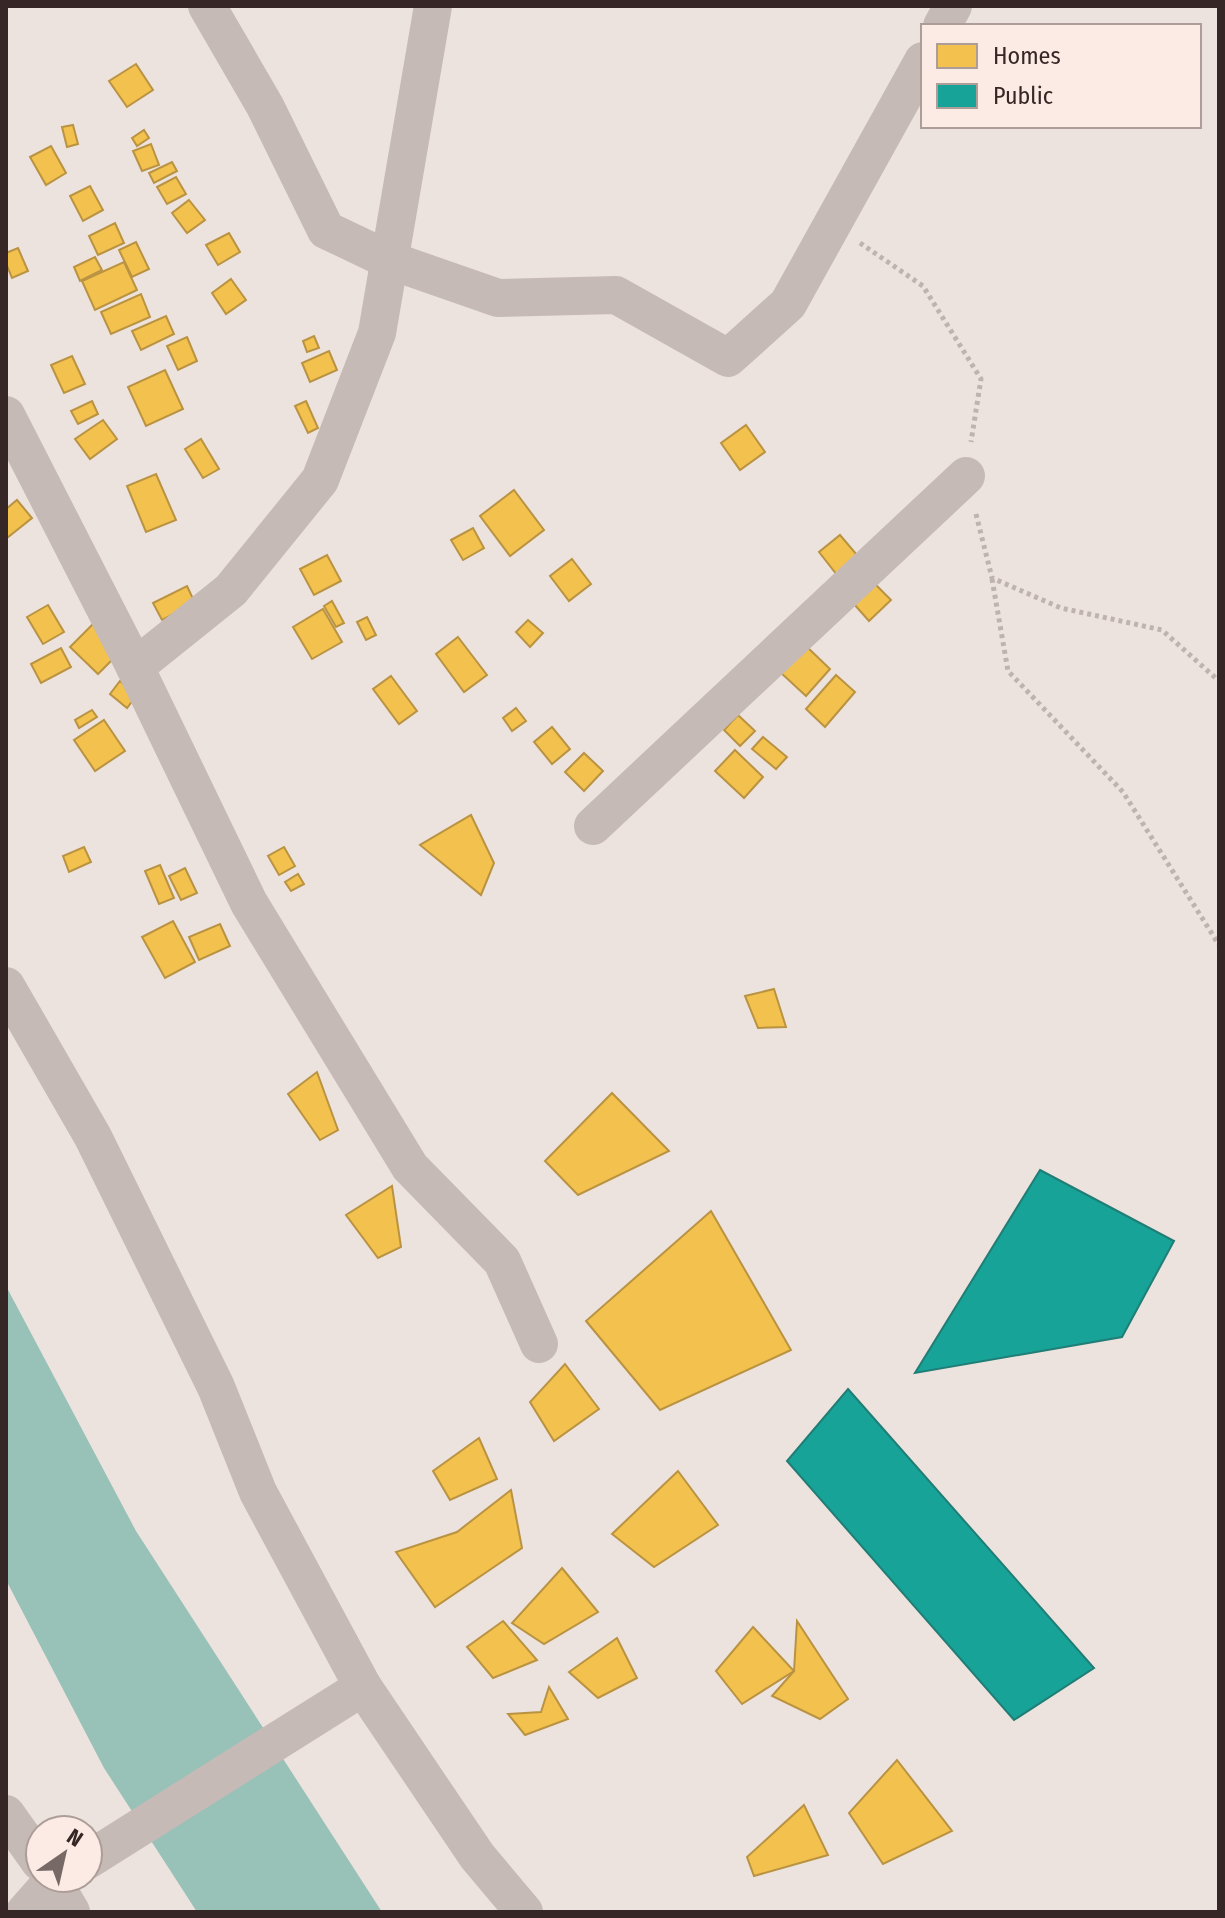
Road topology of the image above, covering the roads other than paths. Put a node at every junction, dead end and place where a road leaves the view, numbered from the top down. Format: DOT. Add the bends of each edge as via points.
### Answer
graph roads {
  1 [pos="207,6"];
  2 [pos="433,6"];
  3 [pos="953,6"];
  4 [pos="943,24"];
  5 [pos="921,65"];
  6 [pos="389,260"];
  7 [pos="6,415"];
  8 [pos="966,476"];
  9 [pos="135,667"];
  10 [pos="593,826"];
  11 [pos="6,986"];
  12 [pos="539,1344"];
  13 [pos="363,1687"];
  14 [pos="6,1814"];
  15 [pos="24,1839"];
  16 [pos="104,1851"];
  17 [pos="37,1894"];
  18 [pos="61,1894"];
  19 [pos="25,1912"];
  20 [pos="71,1912"];
  21 [pos="524,1912"];
  1 -- 6 [label="street" via="265,106 326,230"];
  2 -- 6 [label="street"];
  3 -- 4 [label="street"];
  5 -- 6 [label="street" via="788,304 728,358 616,295 498,298"];
  6 -- 9 [label="street" via="377,333 320,480 231,590"];
  7 -- 9 [label="street"];
  8 -- 10 [label="street"];
  9 -- 12 [label="street" via="249,903 410,1167 502,1261"];
  11 -- 13 [label="street" via="93,1137 216,1387 258,1492"];
  13 -- 16 [label="street"];
  13 -- 21 [label="street" via="477,1856"];
  14 -- 15 [label="street"];
  17 -- 19 [label="street"];
  18 -- 20 [label="street"];
}
